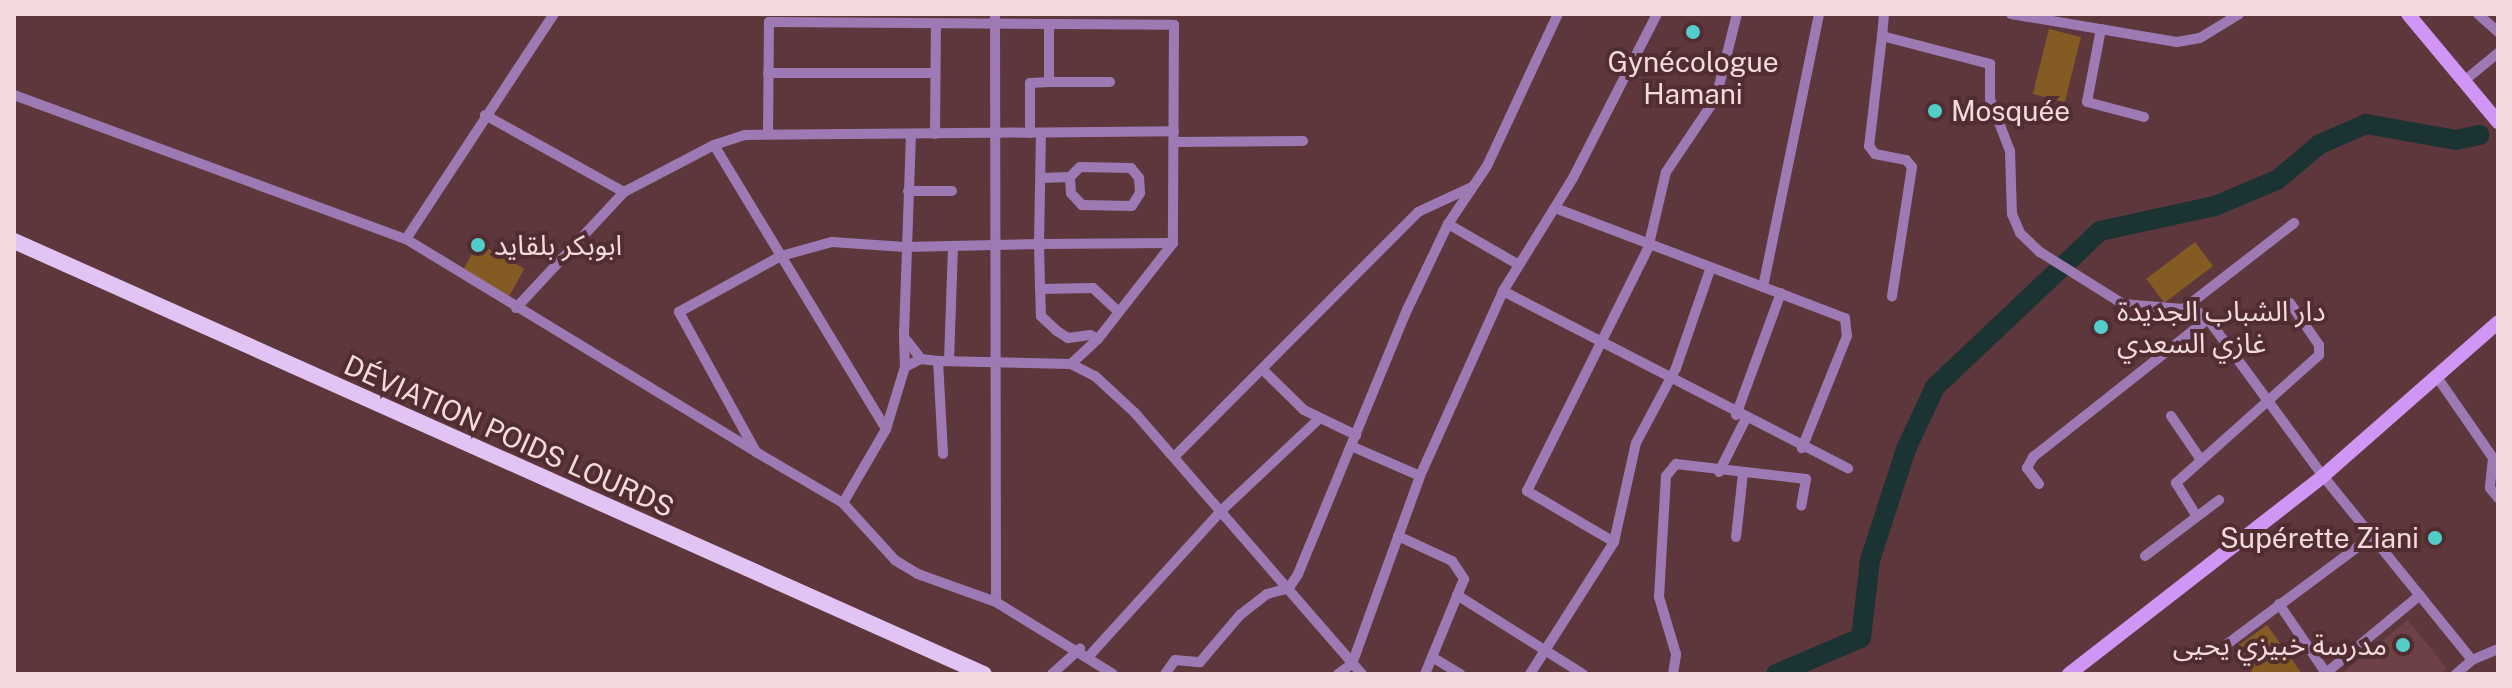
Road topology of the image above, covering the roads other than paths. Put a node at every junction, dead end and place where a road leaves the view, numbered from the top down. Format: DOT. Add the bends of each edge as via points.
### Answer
graph roads {
  1 [pos="554,14"];
  2 [pos="1558,14"];
  3 [pos="1657,14"];
  4 [pos="1737,14"];
  5 [pos="1819,14"];
  6 [pos="1884,14"];
  7 [pos="2011,14"];
  8 [pos="2239,14"];
  9 [pos="2408,14"];
  10 [pos="2478,14"];
  11 [pos="769,18"];
  12 [pos="994,20"];
  13 [pos="936,24"];
  14 [pos="1049,24"];
  15 [pos="2101,29"];
  16 [pos="2498,32"];
  17 [pos="1882,36"];
  18 [pos="2498,53"];
  19 [pos="768,73"];
  20 [pos="935,73"];
  21 [pos="2464,81"];
  22 [pos="1049,82"];
  23 [pos="1110,82"];
  24 [pos="14,95"];
  25 [pos="485,115"];
  26 [pos="2144,117"];
  27 [pos="2497,119"];
  28 [pos="1036,133"];
  29 [pos="768,134"];
  30 [pos="911,134"];
  31 [pos="935,134"];
  32 [pos="995,135"];
  33 [pos="1174,136"];
  34 [pos="1303,141"];
  35 [pos="714,145"];
  36 [pos="1070,177"];
  37 [pos="1041,178"];
  38 [pos="1473,186"];
  39 [pos="908,191"];
  40 [pos="952,191"];
  41 [pos="624,192"];
  42 [pos="1555,208"];
  43 [pos="2294,223"];
  44 [pos="1448,224"];
  45 [pos="406,239"];
  46 [pos="14,241"];
  47 [pos="1173,243"];
  48 [pos="1039,244"];
  49 [pos="995,245"];
  50 [pos="953,246"];
  51 [pos="905,247"];
  52 [pos="1648,248"];
  53 [pos="781,256"];
  54 [pos="1519,265"];
  55 [pos="1710,270"];
  56 [pos="1763,287"];
  57 [pos="1040,289"];
  58 [pos="1503,291"];
  59 [pos="1781,293"];
  60 [pos="1892,296"];
  61 [pos="2290,303"];
  62 [pos="516,308"];
  63 [pos="2182,310"];
  64 [pos="1119,312"];
  65 [pos="2208,319"];
  66 [pos="2498,322"];
  67 [pos="904,337"];
  68 [pos="1098,339"];
  69 [pos="1604,344"];
  70 [pos="921,359"];
  71 [pos="993,360"];
  72 [pos="944,361"];
  73 [pos="1071,364"];
  74 [pos="905,367"];
  75 [pos="1264,371"];
  76 [pos="2437,377"];
  77 [pos="1670,379"];
  78 [pos="2268,403"];
  79 [pos="2171,416"];
  80 [pos="1741,418"];
  81 [pos="1319,419"];
  82 [pos="886,429"];
  83 [pos="1354,441"];
  84 [pos="1802,448"];
  85 [pos="756,452"];
  86 [pos="943,454"];
  87 [pos="1174,457"];
  88 [pos="2201,460"];
  89 [pos="1848,468"];
  90 [pos="1719,472"];
  91 [pos="1743,474"];
  92 [pos="1420,476"];
  93 [pos="2323,476"];
  94 [pos="2039,484"];
  95 [pos="2498,498"];
  96 [pos="2219,500"];
  97 [pos="843,503"];
  98 [pos="1801,506"];
  99 [pos="1222,510"];
  100 [pos="2196,515"];
  101 [pos="1398,536"];
  102 [pos="1736,537"];
  103 [pos="2371,537"];
  104 [pos="1614,542"];
  105 [pos="2145,556"];
  106 [pos="1289,588"];
  107 [pos="1457,595"];
  108 [pos="2420,595"];
  109 [pos="996,602"];
  110 [pos="2279,604"];
  111 [pos="2498,649"];
  112 [pos="2219,650"];
  113 [pos="1545,651"];
  114 [pos="1085,652"];
  115 [pos="1432,657"];
  116 [pos="2472,660"];
  117 [pos="1352,664"];
  118 [pos="984,674"];
  119 [pos="1052,674"];
  120 [pos="1113,674"];
  121 [pos="1165,674"];
  122 [pos="1338,674"];
  123 [pos="1362,674"];
  124 [pos="1425,674"];
  125 [pos="1460,674"];
  126 [pos="1530,674"];
  127 [pos="1583,674"];
  128 [pos="1673,674"];
  129 [pos="2069,674"];
  130 [pos="2456,674"];
  1 -- 25 [label="street"];
  2 -- 38 [label="street"];
  3 -- 42 [label="street"];
  4 -- 52 [label="street" via="1725,75 1716,98 1666,172"];
  5 -- 56 [label="street"];
  6 -- 17 [label="street"];
  7 -- 15 [label="street"];
  8 -- 15 [label="street" via="2200,38 2177,42"];
  9 -- 21 [label="main road"];
  10 -- 16 [label="street"];
  11 -- 13 [label="street"];
  11 -- 19 [label="street"];
  12 -- 13 [label="street"];
  12 -- 14 [label="street"];
  12 -- 32 [label="street"];
  13 -- 20 [label="street"];
  14 -- 22 [label="street"];
  14 -- 33 [label="street" via="1174,25"];
  15 -- 26 [label="street" via="2087,102"];
  17 -- 60 [label="street" via="1869,146 1875,154 1906,160 1912,167"];
  17 -- 63 [label="street" via="1990,64 1990,99 2010,151 2012,214 2020,233 2040,252 2123,304"];
  18 -- 21 [label="street"];
  19 -- 20 [label="street"];
  19 -- 29 [label="street"];
  20 -- 31 [label="street"];
  21 -- 27 [label="main road"];
  22 -- 23 [label="street"];
  22 -- 28 [label="street" via="1030,83"];
  24 -- 45 [label="street"];
  25 -- 41 [label="street"];
  25 -- 45 [label="street"];
  28 -- 32 [label="street"];
  28 -- 33 [label="street"];
  28 -- 37 [label="street"];
  29 -- 30 [label="street"];
  29 -- 35 [label="street"];
  30 -- 31 [label="street"];
  30 -- 39 [label="street"];
  31 -- 32 [label="street"];
  32 -- 49 [label="street"];
  33 -- 34 [label="street"];
  33 -- 47 [label="street"];
  35 -- 41 [label="street"];
  35 -- 53 [label="street"];
  36 -- 36 [label="street" via="1080,167 1131,168 1139,178 1140,193 1132,206 1082,205 1071,193"];
  36 -- 37 [label="street"];
  37 -- 48 [label="street"];
  38 -- 44 [label="street"];
  38 -- 75 [label="street" via="1418,212"];
  39 -- 40 [label="street"];
  39 -- 51 [label="street"];
  41 -- 62 [label="street"];
  42 -- 52 [label="street"];
  42 -- 54 [label="street"];
  43 -- 63 [label="street"];
  44 -- 54 [label="street"];
  44 -- 83 [label="street"];
  45 -- 62 [label="street"];
  46 -- 118 [label="main road, DÉVIATION POIDS LOURDS"];
  47 -- 48 [label="street"];
  47 -- 64 [label="street"];
  48 -- 49 [label="street"];
  48 -- 57 [label="street"];
  49 -- 50 [label="street"];
  49 -- 71 [label="street"];
  50 -- 51 [label="street"];
  50 -- 72 [label="street"];
  51 -- 53 [label="street" via="832,242"];
  51 -- 67 [label="street"];
  52 -- 55 [label="street"];
  52 -- 69 [label="street"];
  53 -- 82 [label="street"];
  53 -- 85 [label="street" via="679,312"];
  54 -- 58 [label="street"];
  55 -- 56 [label="street"];
  55 -- 77 [label="street"];
  56 -- 59 [label="street"];
  57 -- 64 [label="street" via="1093,288"];
  57 -- 68 [label="street" via="1041,316 1057,331 1068,338"];
  58 -- 69 [label="street"];
  58 -- 92 [label="street"];
  59 -- 80 [label="street"];
  59 -- 84 [label="street" via="1845,318 1849,326"];
  61 -- 78 [label="street" via="2319,345 2319,355"];
  62 -- 85 [label="street"];
  63 -- 65 [label="street" via="2195,310"];
  64 -- 68 [label="street"];
  65 -- 78 [label="street"];
  65 -- 94 [label="street" via="2033,457 2027,468"];
  66 -- 76 [label="main road"];
  67 -- 70 [label="street"];
  67 -- 74 [label="street"];
  68 -- 73 [label="street"];
  69 -- 77 [label="street"];
  69 -- 104 [label="street" via="1527,491"];
  70 -- 72 [label="street"];
  70 -- 74 [label="street"];
  71 -- 72 [label="street"];
  71 -- 73 [label="street"];
  71 -- 109 [label="street"];
  72 -- 86 [label="street"];
  73 -- 87 [label="street" via="1095,376"];
  74 -- 82 [label="street"];
  75 -- 81 [label="street"];
  75 -- 87 [label="street"];
  76 -- 93 [label="main road"];
  76 -- 95 [label="street" via="2493,458 2490,488"];
  77 -- 80 [label="street"];
  77 -- 104 [label="street" via="1636,443"];
  78 -- 88 [label="street"];
  78 -- 93 [label="street"];
  79 -- 88 [label="street"];
  80 -- 84 [label="street"];
  80 -- 90 [label="street"];
  81 -- 83 [label="street"];
  81 -- 99 [label="street"];
  82 -- 97 [label="street"];
  83 -- 92 [label="street"];
  83 -- 106 [label="street"];
  84 -- 89 [label="street"];
  85 -- 97 [label="street"];
  87 -- 99 [label="street"];
  88 -- 100 [label="street" via="2176,483"];
  90 -- 91 [label="street"];
  90 -- 128 [label="street" via="1676,464 1666,476 1659,597 1676,654"];
  91 -- 98 [label="street" via="1806,479"];
  91 -- 102 [label="street"];
  92 -- 101 [label="street"];
  93 -- 103 [label="street"];
  93 -- 129 [label="main road"];
  96 -- 100 [label="street"];
  97 -- 109 [label="street" via="895,560 918,574"];
  99 -- 106 [label="street"];
  99 -- 114 [label="street"];
  100 -- 105 [label="street"];
  101 -- 107 [label="street" via="1462,570"];
  101 -- 117 [label="street"];
  103 -- 108 [label="street"];
  103 -- 110 [label="street"];
  104 -- 113 [label="street"];
  106 -- 117 [label="street"];
  106 -- 121 [label="street" via="1267,594 1240,615 1200,662 1175,660"];
  107 -- 113 [label="street"];
  107 -- 115 [label="street"];
  108 -- 110 [label="street" via="2326,673"];
  108 -- 116 [label="street"];
  109 -- 114 [label="street"];
  110 -- 112 [label="street"];
  111 -- 116 [label="street"];
  113 -- 126 [label="street"];
  113 -- 127 [label="street"];
  114 -- 119 [label="street"];
  114 -- 120 [label="street"];
  115 -- 124 [label="street"];
  115 -- 125 [label="street"];
  116 -- 130 [label="street"];
  117 -- 122 [label="street"];
  117 -- 123 [label="street"];
}
